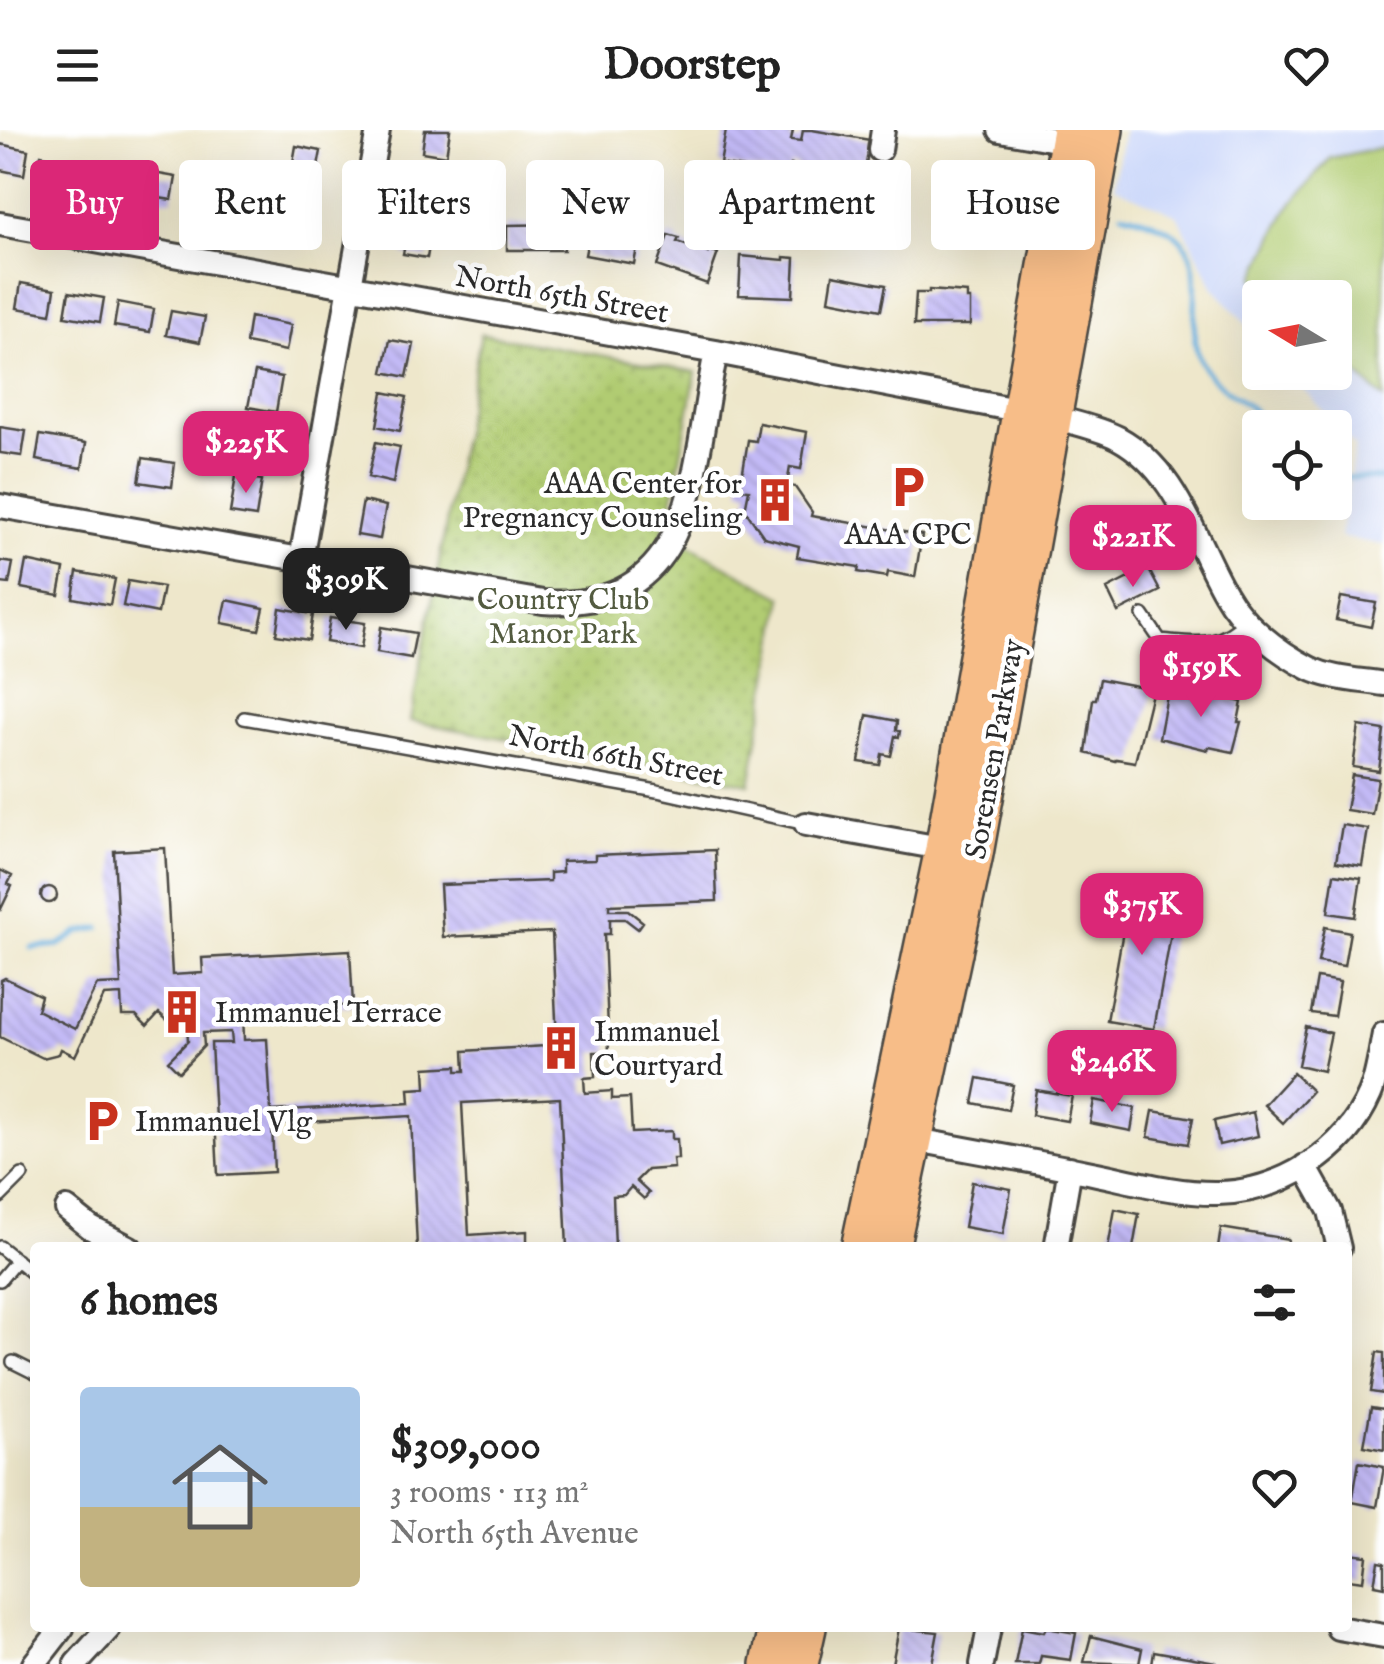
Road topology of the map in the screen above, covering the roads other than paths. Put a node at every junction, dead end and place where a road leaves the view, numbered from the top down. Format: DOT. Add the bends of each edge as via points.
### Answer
graph roads {
  1 [pos="378,130"];
  2 [pos="1000,130"];
  3 [pos="1086,138"];
  4 [pos="0,224"];
  5 [pos="350,286"];
  6 [pos="716,352"];
  7 [pos="1036,414"];
  8 [pos="0,506"];
  9 [pos="301,559"];
  10 [pos="1142,614"];
  11 [pos="1246,621"];
  12 [pos="1384,684"];
  13 [pos="244,718"];
  14 [pos="806,824"];
  15 [pos="959,851"];
  16 [pos="1384,1034"];
  17 [pos="899,1136"];
  18 [pos="1304,1166"];
  19 [pos="1070,1168"];
  20 [pos="22,1175"];
  21 [pos="0,1197"];
  22 [pos="67,1210"];
  23 [pos="119,1242"];
  24 [pos="861,1242"];
  25 [pos="891,1242"];
  26 [pos="1057,1242"];
  27 [pos="1337,1242"];
  28 [pos="0,1247"];
  29 [pos="17,1260"];
  30 [pos="30,1271"];
  31 [pos="0,1280"];
  32 [pos="13,1362"];
  33 [pos="30,1370"];
  34 [pos="1352,1630"];
  35 [pos="59,1632"];
  36 [pos="105,1632"];
  37 [pos="776,1632"];
  38 [pos="807,1632"];
  39 [pos="988,1632"];
  40 [pos="1384,1636"];
  41 [pos="34,1664"];
  42 [pos="76,1664"];
  43 [pos="769,1664"];
  44 [pos="800,1664"];
  45 [pos="982,1664"];
  1 -- 5 [label="street"];
  2 -- 3 [label="street"];
  3 -- 7 [label="main road, Sorensen Parkway"];
  4 -- 5 [label="street, North 65th Street"];
  5 -- 6 [label="street, North 65th Street"];
  5 -- 9 [label="street"];
  6 -- 7 [label="street, North 65th Street"];
  6 -- 9 [label="street" via="680,526 658,563 622,590 575,603 543,602"];
  7 -- 11 [label="street" via="1118,438 1142,456 1162,476"];
  7 -- 15 [label="main road, Sorensen Parkway"];
  8 -- 9 [label="street"];
  10 -- 11 [label="lane" via="1160,640 1221,641"];
  11 -- 12 [label="street" via="1312,670"];
  13 -- 14 [label="lane, North 66th Street"];
  14 -- 15 [label="street, North 66th Street"];
  15 -- 17 [label="main road, Sorensen Parkway"];
  16 -- 18 [label="street" via="1375,1080 1358,1116"];
  17 -- 19 [label="street"];
  17 -- 24 [label="main road, Sorensen Parkway"];
  17 -- 25 [label="main road, Sorensen Parkway"];
  18 -- 19 [label="street" via="1262,1186 1215,1193"];
  18 -- 27 [label="street" via="1330,1211"];
  19 -- 26 [label="street"];
  20 -- 21 [label="lane"];
  22 -- 23 [label="street"];
  28 -- 29 [label="lane"];
  29 -- 30 [label="lane"];
  29 -- 31 [label="lane"];
  32 -- 33 [label="lane"];
  34 -- 40 [label="street"];
  35 -- 41 [label="street"];
  36 -- 42 [label="street"];
  37 -- 43 [label="main road"];
  38 -- 44 [label="main road"];
  39 -- 45 [label="street"];
}
